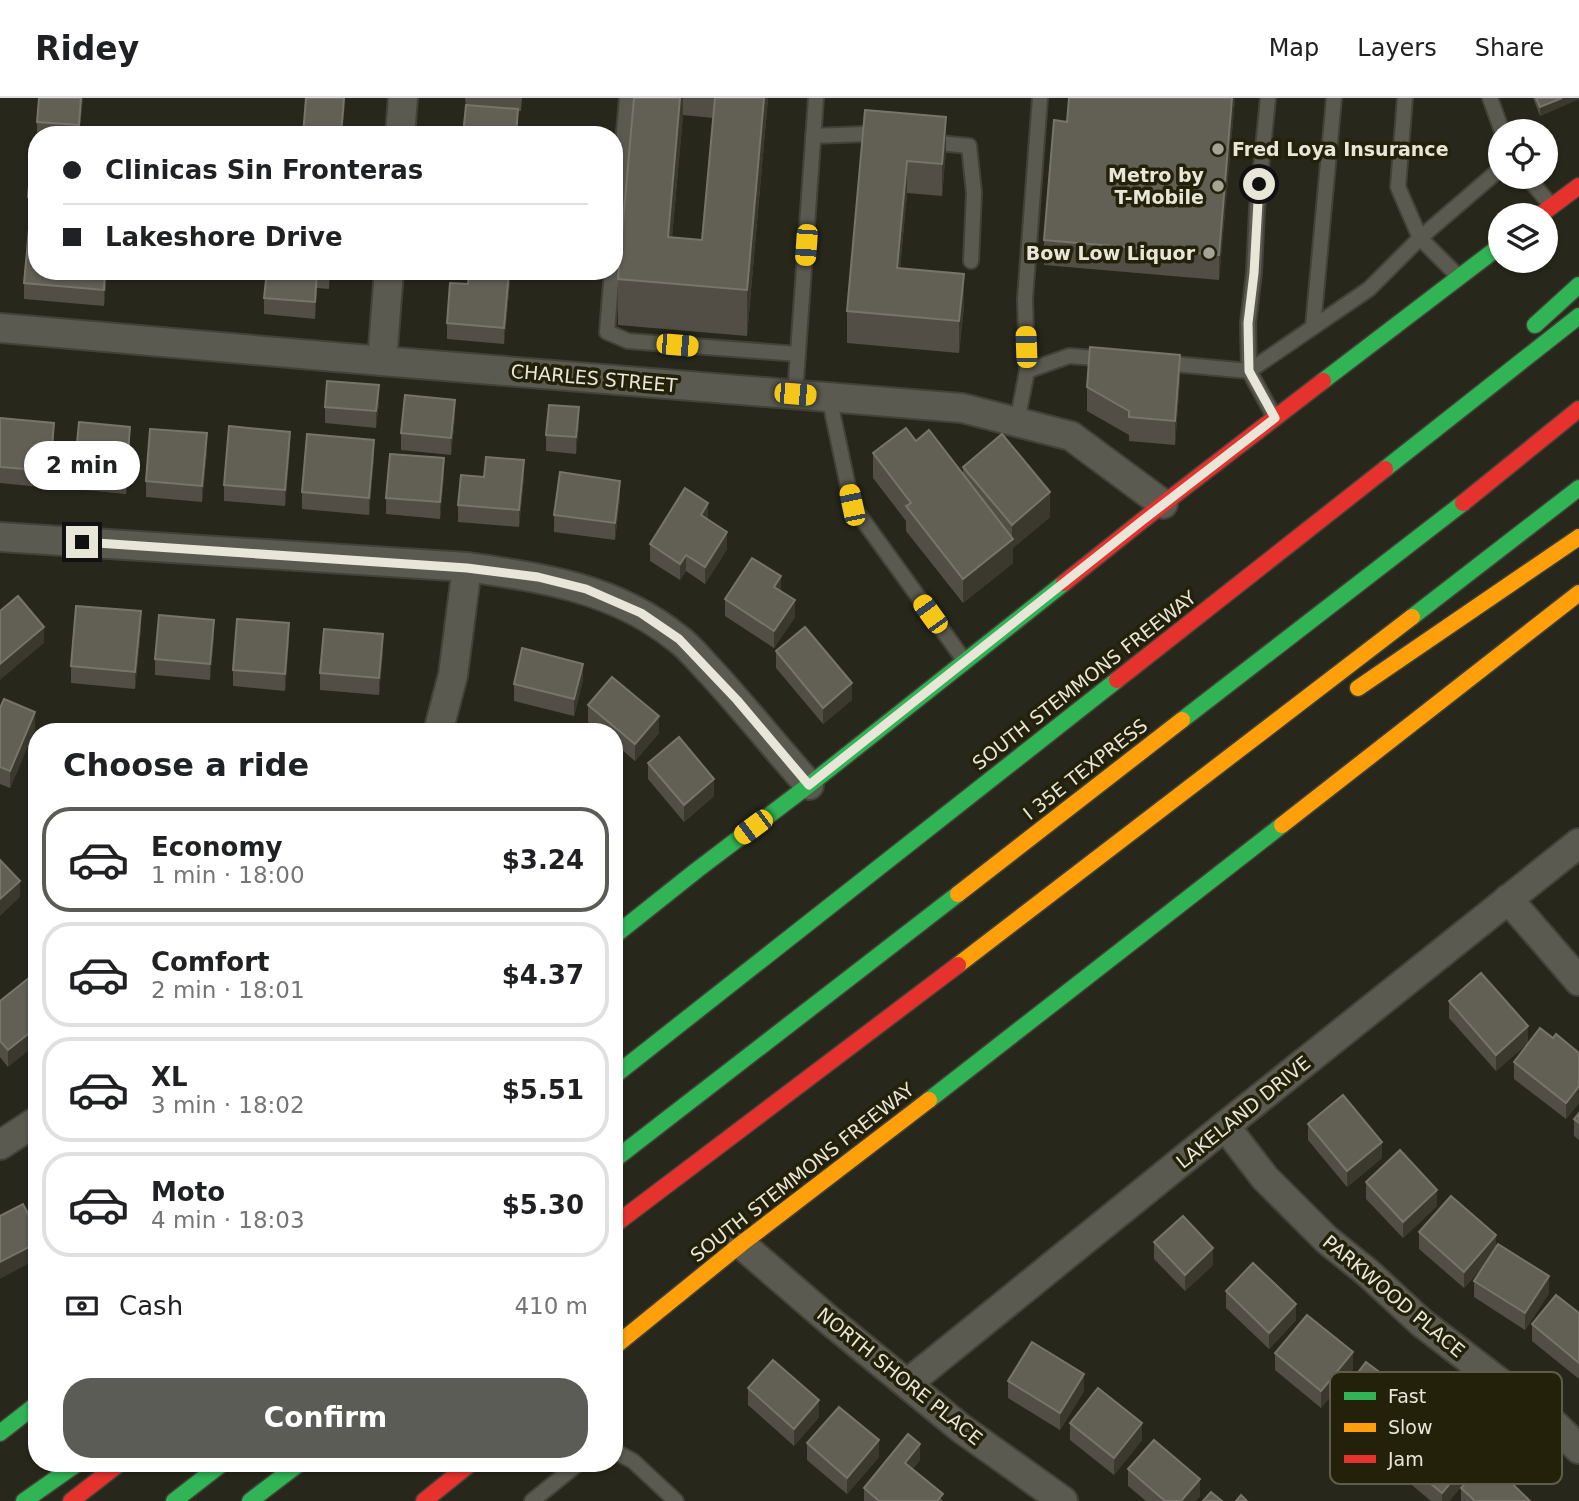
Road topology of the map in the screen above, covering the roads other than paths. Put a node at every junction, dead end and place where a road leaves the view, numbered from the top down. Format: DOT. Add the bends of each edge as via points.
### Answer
graph roads {
  1 [pos="403,98"];
  2 [pos="627,98"];
  3 [pos="816,98"];
  4 [pos="1040,98"];
  5 [pos="1268,98"];
  6 [pos="1334,98"];
  7 [pos="1405,98"];
  8 [pos="1490,98"];
  9 [pos="1498,119"];
  10 [pos="401,126"];
  11 [pos="813,136"];
  12 [pos="890,137"];
  13 [pos="916,140"];
  14 [pos="623,144"];
  15 [pos="1488,179"];
  16 [pos="1579,186"];
  17 [pos="1557,203"];
  18 [pos="1420,238"];
  19 [pos="1488,255"];
  20 [pos="971,261"];
  21 [pos="1459,277"];
  22 [pos="388,280"];
  23 [pos="611,280"];
  24 [pos="1579,285"];
  25 [pos="1579,316"];
  26 [pos="1313,327"];
  27 [pos="0,328"];
  28 [pos="1527,332"];
  29 [pos="798,354"];
  30 [pos="1121,360"];
  31 [pos="382,361"];
  32 [pos="1147,362"];
  33 [pos="1486,369"];
  34 [pos="1027,371"];
  35 [pos="1249,371"];
  36 [pos="795,394"];
  37 [pos="829,397"];
  38 [pos="1579,409"];
  39 [pos="1275,418"];
  40 [pos="1017,422"];
  41 [pos="1579,488"];
  42 [pos="1163,505"];
  43 [pos="1311,529"];
  44 [pos="0,537"];
  45 [pos="1579,537"];
  46 [pos="467,568"];
  47 [pos="1579,593"];
  48 [pos="965,661"];
  49 [pos="1350,694"];
  50 [pos="440,723"];
  51 [pos="1236,772"];
  52 [pos="809,785"];
  53 [pos="1579,843"];
  54 [pos="1508,899"];
  55 [pos="1007,928"];
  56 [pos="623,929"];
  57 [pos="1579,981"];
  58 [pos="623,1069"];
  59 [pos="1225,1126"];
  60 [pos="28,1127"];
  61 [pos="0,1145"];
  62 [pos="623,1153"];
  63 [pos="623,1218"];
  64 [pos="741,1244"];
  65 [pos="623,1340"];
  66 [pos="1486,1372"];
  67 [pos="908,1383"];
  68 [pos="28,1411"];
  69 [pos="1562,1432"];
  70 [pos="0,1433"];
  71 [pos="1579,1449"];
  72 [pos="623,1456"];
  73 [pos="65,1472"];
  74 [pos="108,1472"];
  75 [pos="211,1472"];
  76 [pos="288,1472"];
  77 [pos="460,1472"];
  78 [pos="568,1472"];
  79 [pos="24,1501"];
  80 [pos="71,1501"];
  81 [pos="174,1501"];
  82 [pos="250,1501"];
  83 [pos="424,1501"];
  84 [pos="532,1501"];
  85 [pos="676,1501"];
  86 [pos="1063,1501"];
  1 -- 10 [label="street"];
  2 -- 14 [label="lane"];
  3 -- 11 [label="lane"];
  4 -- 34 [label="lane" via="1025,299"];
  5 -- 35 [label="lane" via="1256,208"];
  6 -- 26 [label="lane"];
  7 -- 18 [label="lane" via="1398,187"];
  8 -- 9 [label="lane"];
  11 -- 12 [label="lane"];
  11 -- 29 [label="lane"];
  13 -- 20 [label="lane" via="969,146 974,193"];
  15 -- 18 [label="lane"];
  16 -- 17 [label="main road"];
  18 -- 21 [label="lane"];
  18 -- 26 [label="lane" via="1369,289"];
  19 -- 21 [label="main road"];
  21 -- 39 [label="main road"];
  22 -- 31 [label="street"];
  23 -- 29 [label="lane" via="607,332 628,341"];
  24 -- 28 [label="main road"];
  25 -- 43 [label="main road, SOUTH STEMMONS FREEWAY"];
  26 -- 35 [label="lane"];
  27 -- 31 [label="street, CHARLES STREET"];
  29 -- 36 [label="lane"];
  30 -- 34 [label="lane" via="1069,356"];
  31 -- 36 [label="street, CHARLES STREET"];
  32 -- 35 [label="lane"];
  33 -- 43 [label="main road"];
  34 -- 40 [label="lane"];
  35 -- 39 [label="lane"];
  36 -- 37 [label="street, CHARLES STREET"];
  37 -- 40 [label="street, CHARLES STREET" via="962,408"];
  37 -- 48 [label="lane" via="852,505"];
  38 -- 62 [label="main road, I 35E TEXPRESS"];
  39 -- 42 [label="main road"];
  40 -- 42 [label="street, CHARLES STREET" via="1071,436"];
  41 -- 55 [label="main road"];
  42 -- 48 [label="main road"];
  43 -- 58 [label="main road, SOUTH STEMMONS FREEWAY"];
  44 -- 46 [label="street"];
  45 -- 49 [label="main road"];
  46 -- 50 [label="street" via="453,675"];
  46 -- 52 [label="street" via="586,589 641,613 679,639"];
  47 -- 64 [label="main road, SOUTH STEMMONS FREEWAY"];
  48 -- 52 [label="main road"];
  51 -- 55 [label="main road"];
  52 -- 56 [label="main road"];
  53 -- 54 [label="street, LAKELAND DRIVE"];
  54 -- 57 [label="street"];
  54 -- 59 [label="street, LAKELAND DRIVE"];
  55 -- 63 [label="main road"];
  59 -- 66 [label="street, PARKWOOD PLACE" via="1265,1178 1327,1240"];
  59 -- 67 [label="street, LAKELAND DRIVE"];
  60 -- 61 [label="street"];
  64 -- 65 [label="main road, SOUTH STEMMONS FREEWAY"];
  64 -- 67 [label="street, NORTH SHORE PLACE"];
  67 -- 86 [label="street, NORTH SHORE PLACE" via="962,1429"];
  68 -- 70 [label="main road"];
  69 -- 71 [label="street, PARKWOOD PLACE"];
  72 -- 85 [label="lane"];
  73 -- 79 [label="main road"];
  74 -- 80 [label="main road"];
  75 -- 81 [label="main road"];
  76 -- 82 [label="main road"];
  77 -- 83 [label="main road"];
  78 -- 84 [label="lane"];
}
